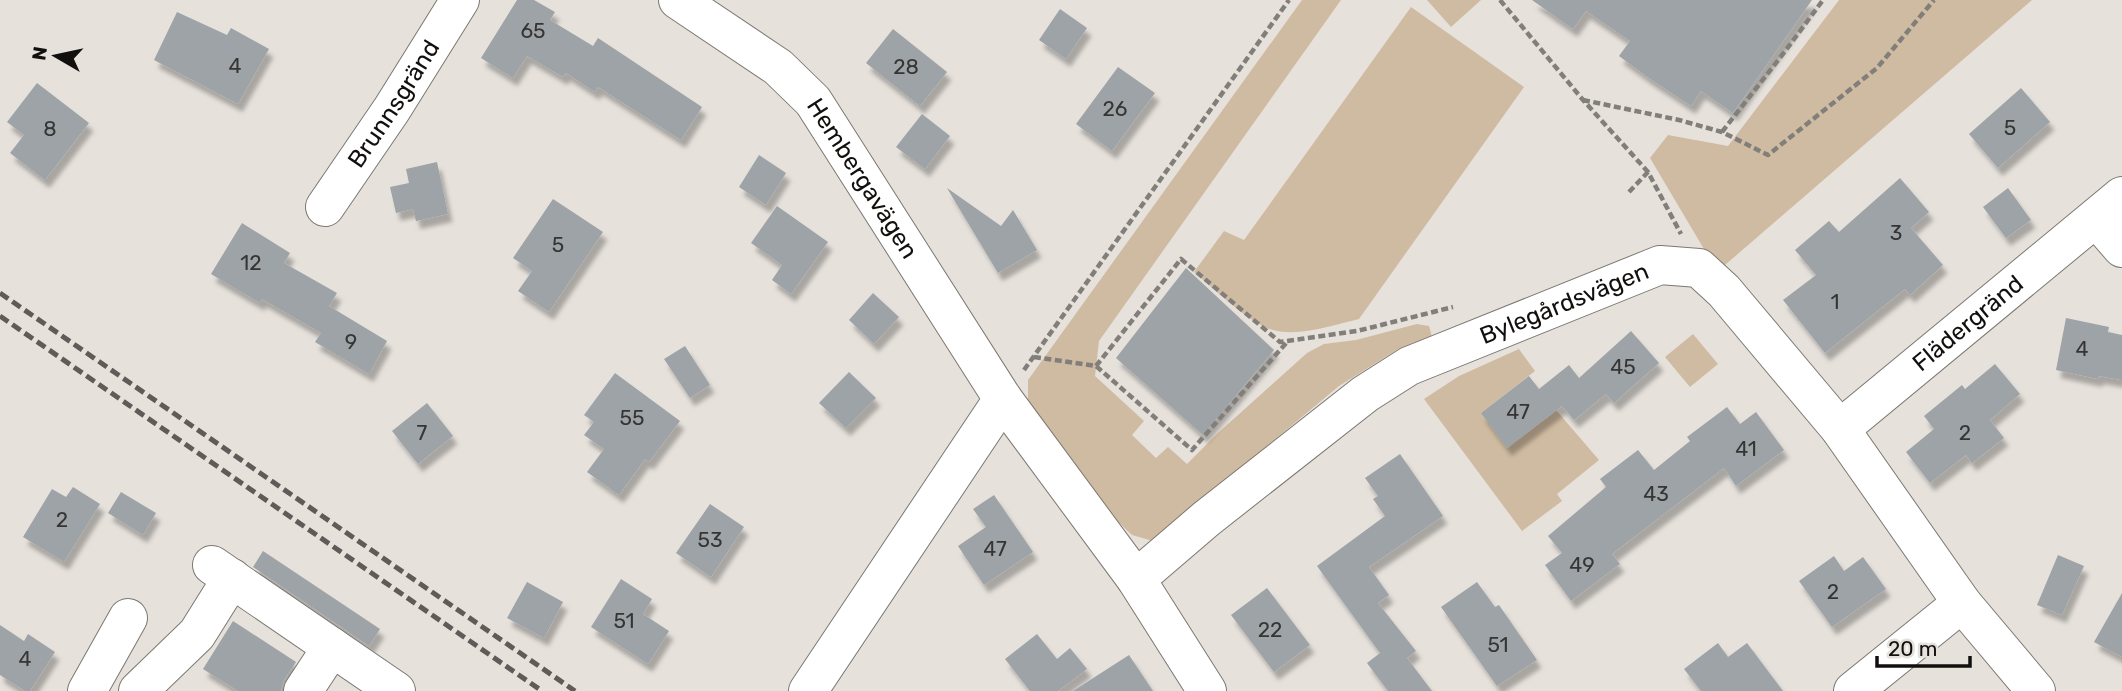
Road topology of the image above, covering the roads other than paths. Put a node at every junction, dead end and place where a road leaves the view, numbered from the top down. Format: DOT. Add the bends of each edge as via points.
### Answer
graph roads {
  1 [pos="460,0"];
  2 [pos="678,0"];
  3 [pos="325,207"];
  4 [pos="2109,207"];
  5 [pos="2122,248"];
  6 [pos="1003,400"];
  7 [pos="1840,429"];
  8 [pos="1136,579"];
  9 [pos="1962,603"];
  10 [pos="128,618"];
  11 [pos="332,647"];
  12 [pos="87,691"];
  13 [pos="138,691"];
  14 [pos="303,691"];
  15 [pos="396,691"];
  16 [pos="808,691"];
  17 [pos="1207,691"];
  18 [pos="1853,691"];
  19 [pos="2036,691"];
  1 -- 3 [label="street, Brunnsgränd"];
  2 -- 6 [label="street, Hembergavägen" via="778,67 813,101"];
  4 -- 5 [label="street, Flädergränd"];
  4 -- 7 [label="street, Flädergränd"];
  6 -- 8 [label="street, Hembergavägen"];
  6 -- 16 [label="street"];
  7 -- 8 [label="street, Bylegårdsvägen" via="1724,291 1699,268 1660,265 1409,366 1355,402"];
  7 -- 9 [label="street"];
  8 -- 17 [label="street, Hembergavägen"];
  9 -- 18 [label="street"];
  9 -- 19 [label="street"];
  10 -- 12 [label="street"];
  11 -- 13 [label="street" via="222,572 197,634"];
  11 -- 14 [label="street"];
  11 -- 15 [label="street"];
}
